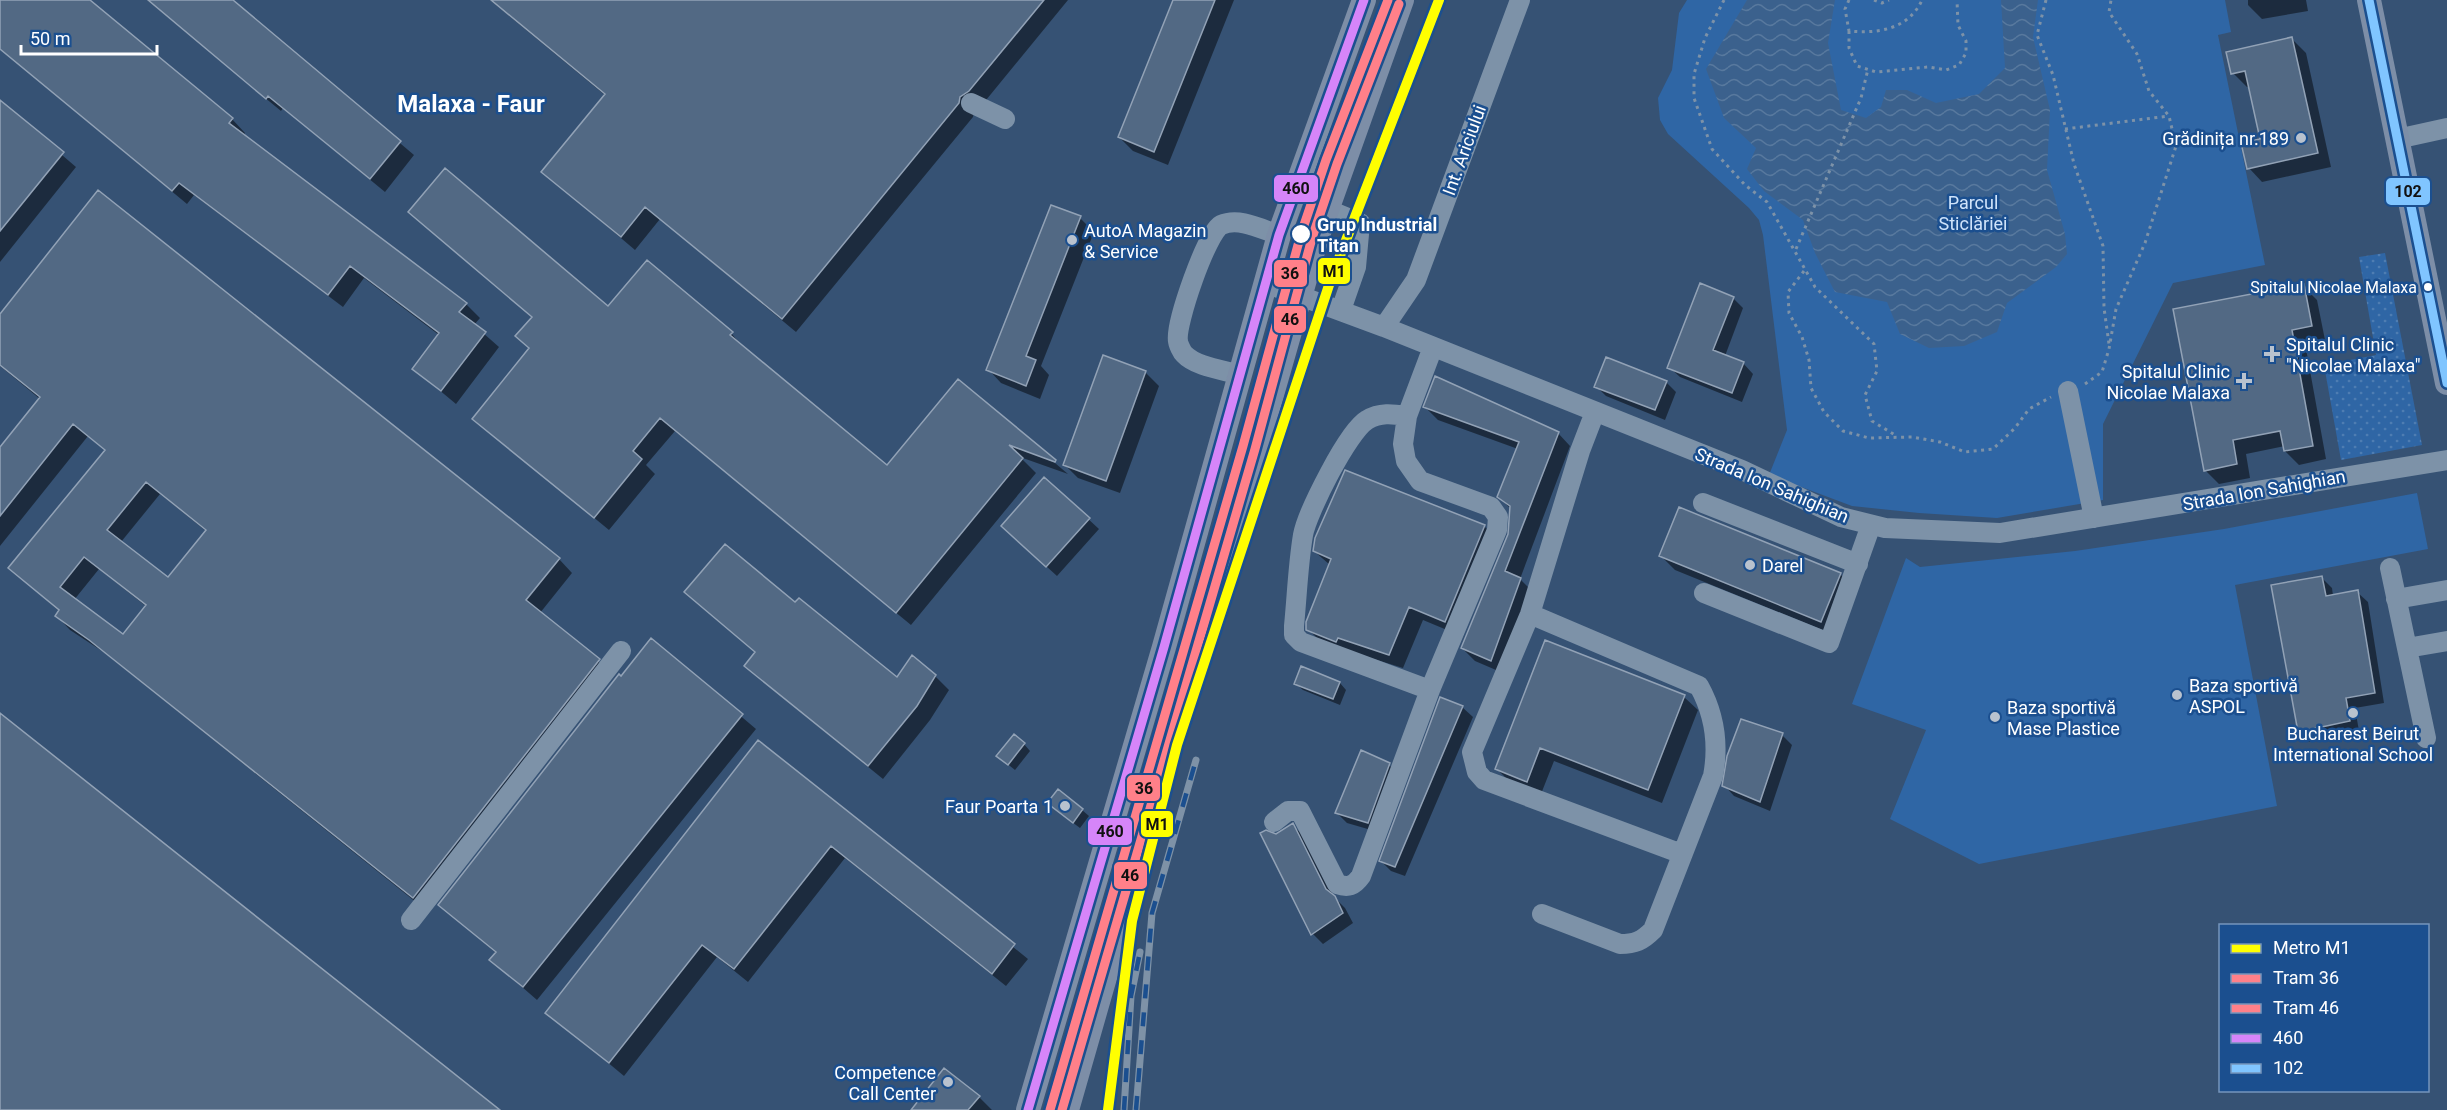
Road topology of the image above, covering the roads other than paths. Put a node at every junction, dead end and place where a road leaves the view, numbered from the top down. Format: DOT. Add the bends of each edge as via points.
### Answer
graph roads {
  1 [pos="1364,0"];
  2 [pos="1402,0"];
  3 [pos="1520,0"];
  4 [pos="2369,0"];
  5 [pos="971,103"];
  6 [pos="1005,119"];
  7 [pos="2447,128"];
  8 [pos="2397,139"];
  9 [pos="1326,209"];
  10 [pos="1279,235"];
  11 [pos="1265,283"];
  12 [pos="1300,296"];
  13 [pos="1341,310"];
  14 [pos="2441,322"];
  15 [pos="1384,327"];
  16 [pos="1433,347"];
  17 [pos="1240,375"];
  18 [pos="2447,383"];
  19 [pos="2068,391"];
  20 [pos="1595,412"];
  21 [pos="1407,416"];
  22 [pos="2447,460"];
  23 [pos="1703,503"];
  24 [pos="2094,518"];
  25 [pos="1871,525"];
  26 [pos="1858,564"];
  27 [pos="2390,568"];
  28 [pos="2447,590"];
  29 [pos="1704,593"];
  30 [pos="2396,599"];
  31 [pos="1530,614"];
  32 [pos="2447,641"];
  33 [pos="2407,648"];
  34 [pos="621,651"];
  35 [pos="1430,690"];
  36 [pos="2426,738"];
  37 [pos="1274,822"];
  38 [pos="1682,854"];
  39 [pos="1542,914"];
  40 [pos="411,920"];
  41 [pos="1028,1110"];
  42 [pos="1067,1110"];
  1 -- 10 [label="main road"];
  2 -- 9 [label="main road"];
  3 -- 15 [label="street, Int. Ariciului" via="1416,280"];
  4 -- 8 [label="main road"];
  5 -- 6 [label="street"];
  7 -- 8 [label="street"];
  8 -- 14 [label="main road"];
  9 -- 12 [label="main road"];
  9 -- 13 [label="street" via="1360,223 1356,267"];
  10 -- 11 [label="main road"];
  10 -- 17 [label="street" via="1234,221 1218,226 1180,321 1178,341 1184,354"];
  11 -- 12 [label="street, Strada Ion Sahighian"];
  11 -- 17 [label="main road"];
  12 -- 13 [label="street, Strada Ion Sahighian"];
  12 -- 42 [label="main road"];
  13 -- 15 [label="street, Strada Ion Sahighian"];
  14 -- 18 [label="main road"];
  15 -- 16 [label="street, Strada Ion Sahighian"];
  16 -- 20 [label="street, Strada Ion Sahighian"];
  16 -- 21 [label="street"];
  17 -- 41 [label="main road"];
  19 -- 24 [label="street"];
  20 -- 25 [label="street, Strada Ion Sahighian" via="1742,470 1841,517"];
  20 -- 31 [label="street"];
  21 -- 35 [label="street" via="1402,444 1406,461 1420,481 1491,507 1498,517 1497,530"];
  21 -- 35 [label="street" via="1384,414 1364,421 1341,450 1304,532 1294,635 1301,642"];
  22 -- 24 [label="street, Strada Ion Sahighian"];
  23 -- 26 [label="street"];
  24 -- 25 [label="street, Strada Ion Sahighian" via="2000,533"];
  25 -- 26 [label="street"];
  26 -- 29 [label="street" via="1829,643"];
  27 -- 30 [label="street"];
  28 -- 30 [label="street"];
  30 -- 33 [label="street"];
  31 -- 38 [label="street" via="1699,686 1714,720 1717,754 1713,776"];
  31 -- 38 [label="street" via="1472,752 1477,772 1484,780"];
  32 -- 33 [label="street"];
  33 -- 36 [label="street"];
  34 -- 40 [label="street"];
  35 -- 37 [label="street" via="1355,884 1337,884 1300,811 1288,811"];
  38 -- 39 [label="street" via="1653,930 1643,940 1620,944"];
}
